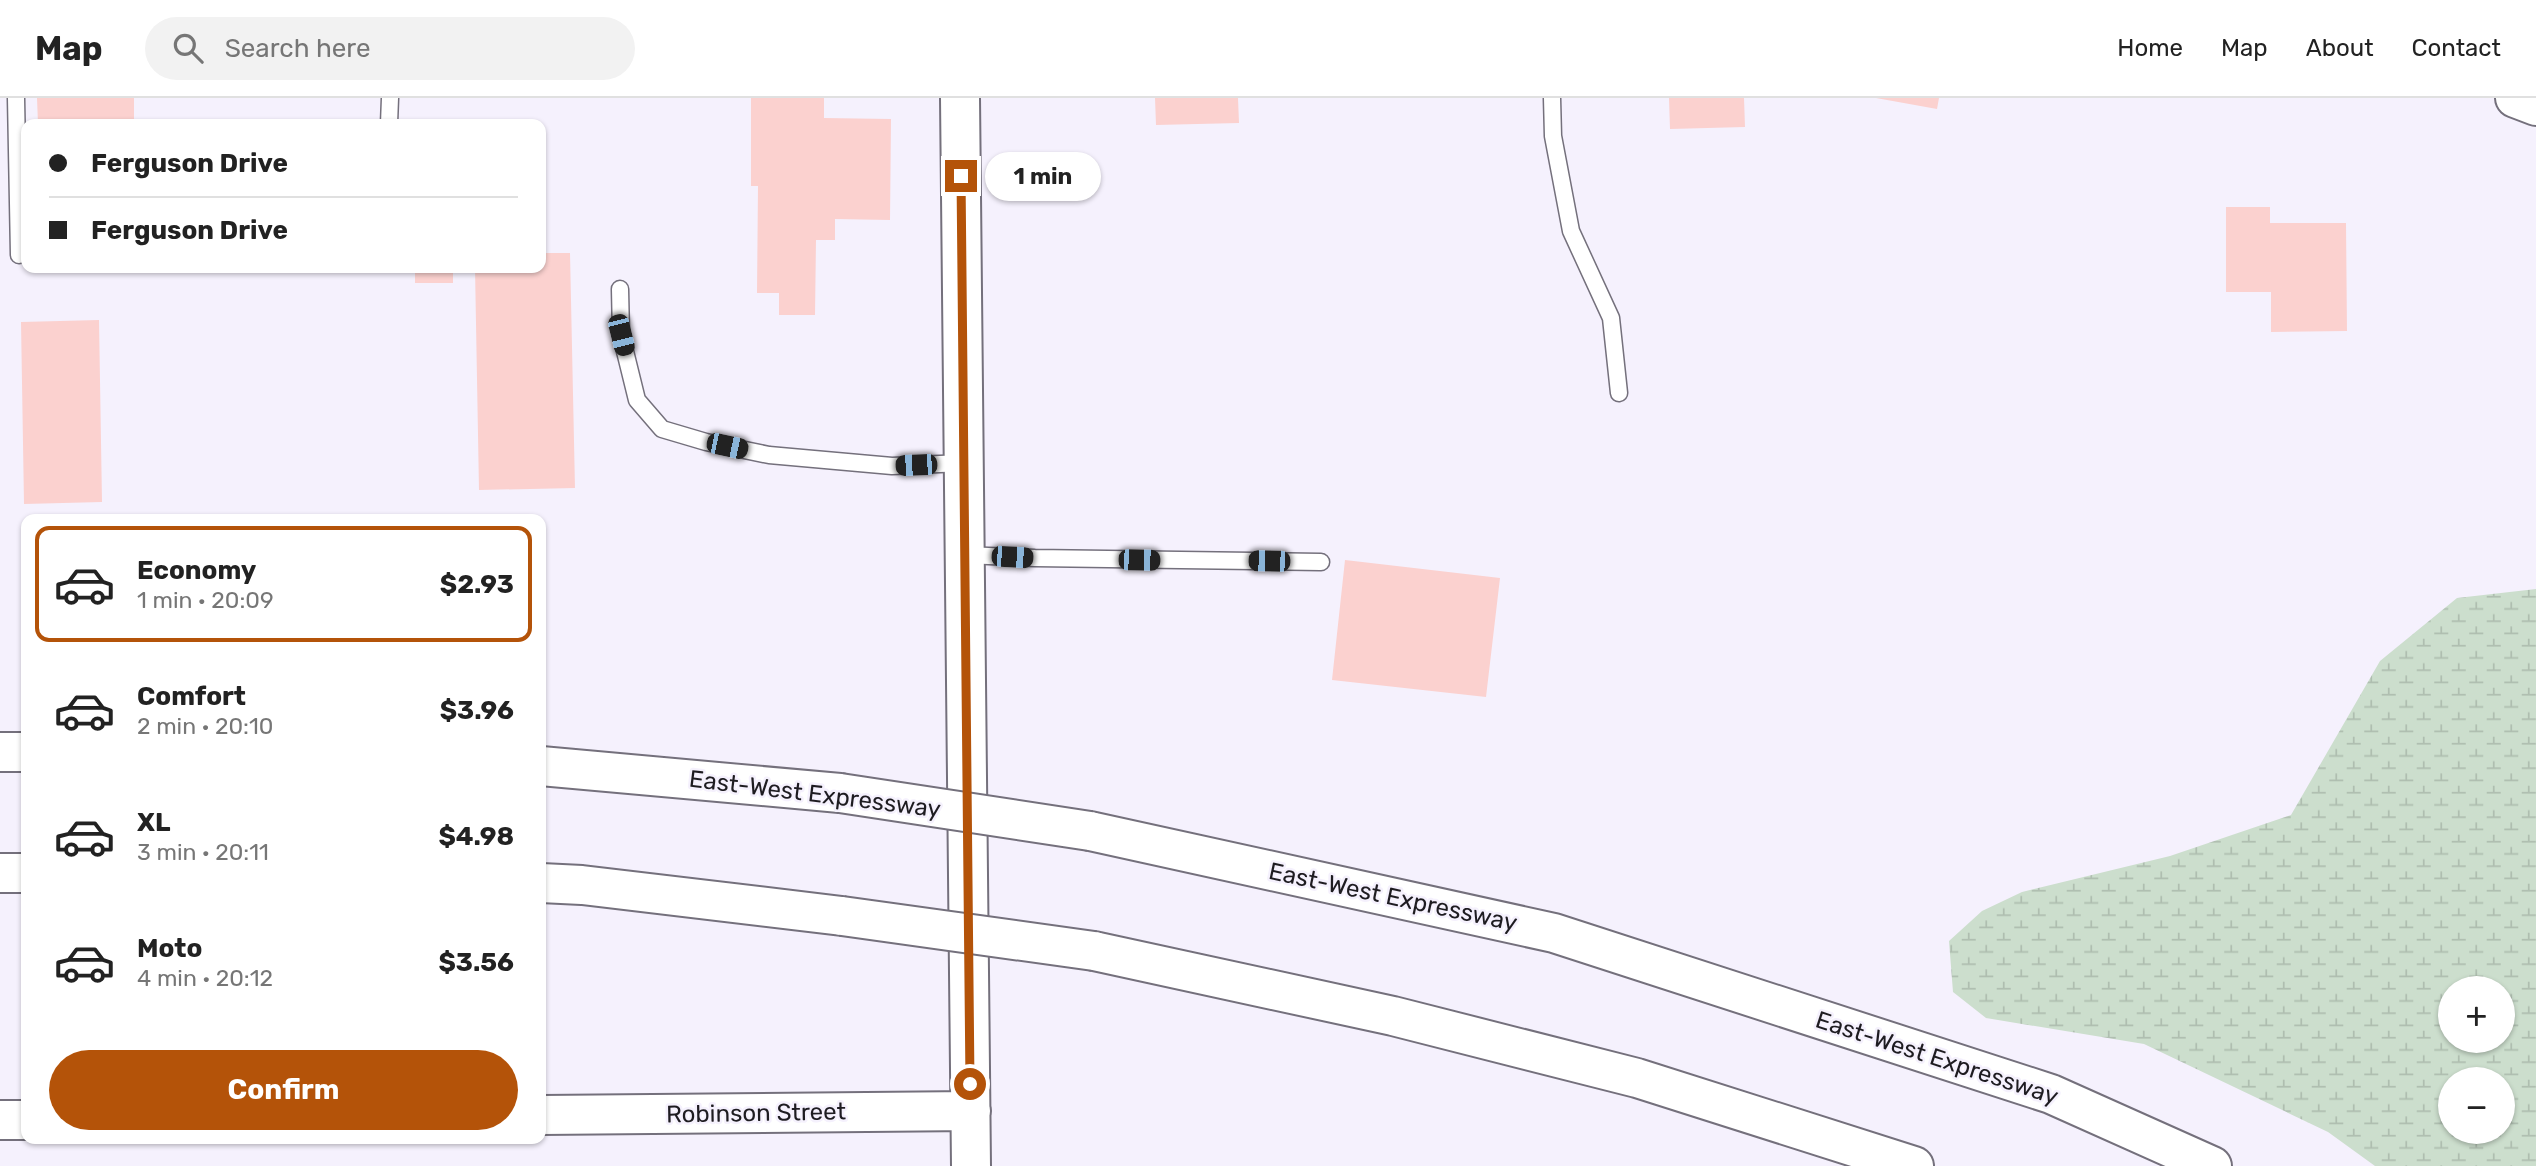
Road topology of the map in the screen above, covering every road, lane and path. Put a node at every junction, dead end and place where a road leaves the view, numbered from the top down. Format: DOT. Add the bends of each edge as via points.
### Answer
graph roads {
  1 [pos="16,98"];
  2 [pos="390,98"];
  3 [pos="960,98"];
  4 [pos="1552,98"];
  5 [pos="2515,98"];
  6 [pos="2536,106"];
  7 [pos="389,119"];
  8 [pos="19,255"];
  9 [pos="620,289"];
  10 [pos="1619,393"];
  11 [pos="964,463"];
  12 [pos="965,555"];
  13 [pos="1321,562"];
  14 [pos="0,752"];
  15 [pos="21,752"];
  16 [pos="546,766"];
  17 [pos="0,873"];
  18 [pos="21,873"];
  19 [pos="546,883"];
  20 [pos="971,1111"];
  21 [pos="546,1115"];
  22 [pos="0,1120"];
  23 [pos="21,1120"];
  24 [pos="971,1166"];
  25 [pos="1914,1166"];
  26 [pos="2212,1166"];
  1 -- 8 [label="lane"];
  2 -- 7 [label="lane"];
  3 -- 11 [label="main road"];
  4 -- 10 [label="lane" via="1553,136 1571,231 1611,318"];
  5 -- 6 [label="main road"];
  9 -- 11 [label="lane" via="621,335 637,400 662,429 769,455 892,466"];
  11 -- 12 [label="main road"];
  12 -- 13 [label="lane"];
  12 -- 20 [label="main road"];
  14 -- 15 [label="main road"];
  16 -- 26 [label="main road, East-West Expressway, bridge" via="840,793 1090,831 1555,933 2051,1094"];
  17 -- 18 [label="main road"];
  19 -- 25 [label="main road, bridge" via="842,916 1094,951 1393,1016 1637,1079"];
  20 -- 21 [label="main road, Robinson Street"];
  20 -- 24 [label="main road"];
  22 -- 23 [label="main road"];
}
